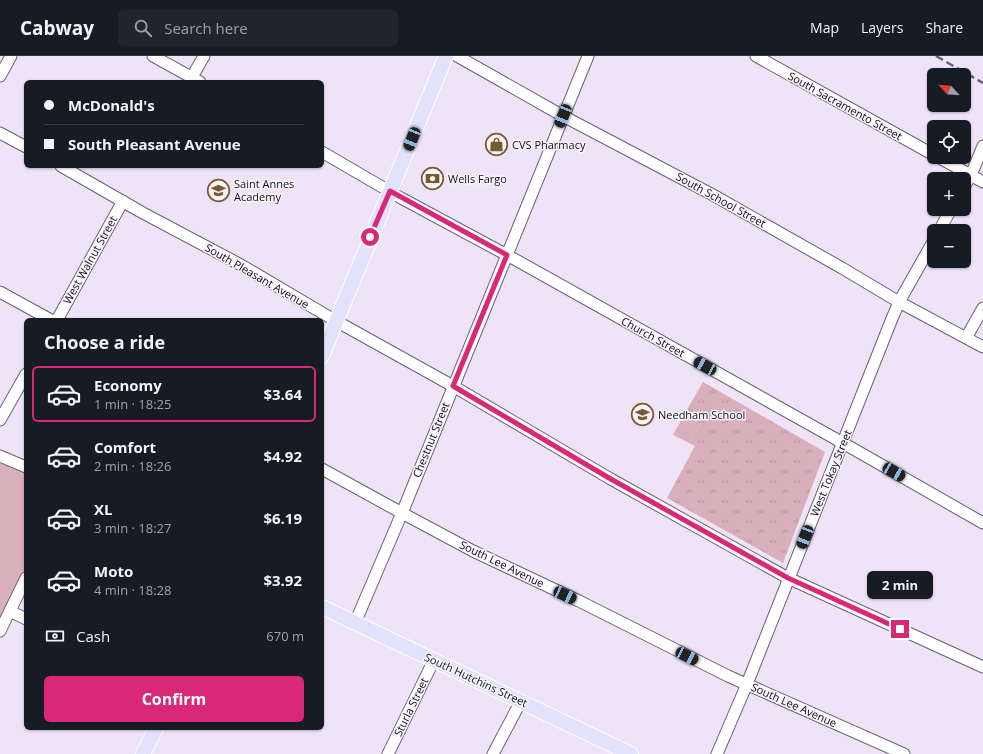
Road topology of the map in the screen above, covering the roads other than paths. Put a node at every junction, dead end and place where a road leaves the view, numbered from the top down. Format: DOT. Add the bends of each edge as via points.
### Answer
graph roads {
  1 [pos="11,56"];
  2 [pos="153,56"];
  3 [pos="204,56"];
  4 [pos="446,56"];
  5 [pos="457,56"];
  6 [pos="588,56"];
  7 [pos="756,56"];
  8 [pos="0,76"];
  9 [pos="196,80"];
  10 [pos="563,116"];
  11 [pos="0,133"];
  12 [pos="24,146"];
  13 [pos="983,146"];
  14 [pos="927,151"];
  15 [pos="324,153"];
  16 [pos="951,164"];
  17 [pos="65,168"];
  18 [pos="966,172"];
  19 [pos="971,175"];
  20 [pos="983,182"];
  21 [pos="390,191"];
  22 [pos="123,201"];
  23 [pos="927,252"];
  24 [pos="507,255"];
  25 [pos="0,292"];
  26 [pos="899,302"];
  27 [pos="983,308"];
  28 [pos="47,318"];
  29 [pos="58,318"];
  30 [pos="336,322"];
  31 [pos="966,338"];
  32 [pos="983,347"];
  33 [pos="324,351"];
  34 [pos="24,378"];
  35 [pos="453,386"];
  36 [pos="0,420"];
  37 [pos="843,443"];
  38 [pos="0,456"];
  39 [pos="24,466"];
  40 [pos="324,470"];
  41 [pos="402,513"];
  42 [pos="983,523"];
  43 [pos="788,578"];
  44 [pos="24,582"];
  45 [pos="324,608"];
  46 [pos="10,611"];
  47 [pos="24,618"];
  48 [pos="355,623"];
  49 [pos="0,631"];
  50 [pos="434,660"];
  51 [pos="983,667"];
  52 [pos="747,684"];
  53 [pos="520,701"];
  54 [pos="155,730"];
  55 [pos="143,754"];
  56 [pos="388,754"];
  57 [pos="493,754"];
  58 [pos="630,754"];
  59 [pos="717,754"];
  60 [pos="904,754"];
  1 -- 8 [label="street"];
  2 -- 9 [label="street"];
  3 -- 9 [label="street"];
  4 -- 21 [label="main road"];
  5 -- 10 [label="street, South School Street"];
  6 -- 10 [label="street, Chestnut Street"];
  7 -- 14 [label="street, South Sacramento Street"];
  10 -- 24 [label="street, Chestnut Street"];
  10 -- 26 [label="street, South School Street" via="713,195"];
  11 -- 12 [label="street"];
  13 -- 19 [label="street"];
  15 -- 21 [label="street, Church Street"];
  16 -- 18 [label="street"];
  17 -- 22 [label="street, South Pleasant Avenue"];
  19 -- 20 [label="street"];
  21 -- 24 [label="street, Church Street"];
  21 -- 30 [label="main road"];
  22 -- 29 [label="street, West Walnut Street"];
  22 -- 30 [label="street, South Pleasant Avenue" via="241,265"];
  23 -- 26 [label="street, West Tokay Street"];
  24 -- 35 [label="street, Chestnut Street"];
  24 -- 37 [label="street, Church Street"];
  25 -- 28 [label="street"];
  26 -- 31 [label="street, South School Street"];
  26 -- 37 [label="street, West Tokay Street"];
  27 -- 31 [label="street"];
  30 -- 33 [label="main road"];
  30 -- 35 [label="street, South Pleasant Avenue"];
  31 -- 32 [label="street, South School Street"];
  34 -- 36 [label="street"];
  35 -- 41 [label="street, Chestnut Street"];
  35 -- 43 [label="street, South Pleasant Avenue" via="609,478"];
  37 -- 42 [label="street, Church Street"];
  37 -- 43 [label="street, West Tokay Street"];
  38 -- 39 [label="street"];
  40 -- 41 [label="street, South Lee Avenue"];
  41 -- 48 [label="street, Chestnut Street"];
  41 -- 52 [label="street, South Lee Avenue" via="473,551"];
  43 -- 51 [label="street, South Pleasant Avenue"];
  43 -- 52 [label="street, West Tokay Street"];
  44 -- 46 [label="street"];
  45 -- 48 [label="main road, South Hutchins Street"];
  46 -- 47 [label="street"];
  46 -- 49 [label="street"];
  48 -- 50 [label="main road, South Hutchins Street"];
  50 -- 53 [label="main road, South Hutchins Street"];
  50 -- 56 [label="street, Sturla Street"];
  52 -- 59 [label="street, West Tokay Street"];
  52 -- 60 [label="street, South Lee Avenue"];
  53 -- 57 [label="street"];
  53 -- 58 [label="main road, South Hutchins Street"];
  54 -- 55 [label="main road"];
}
